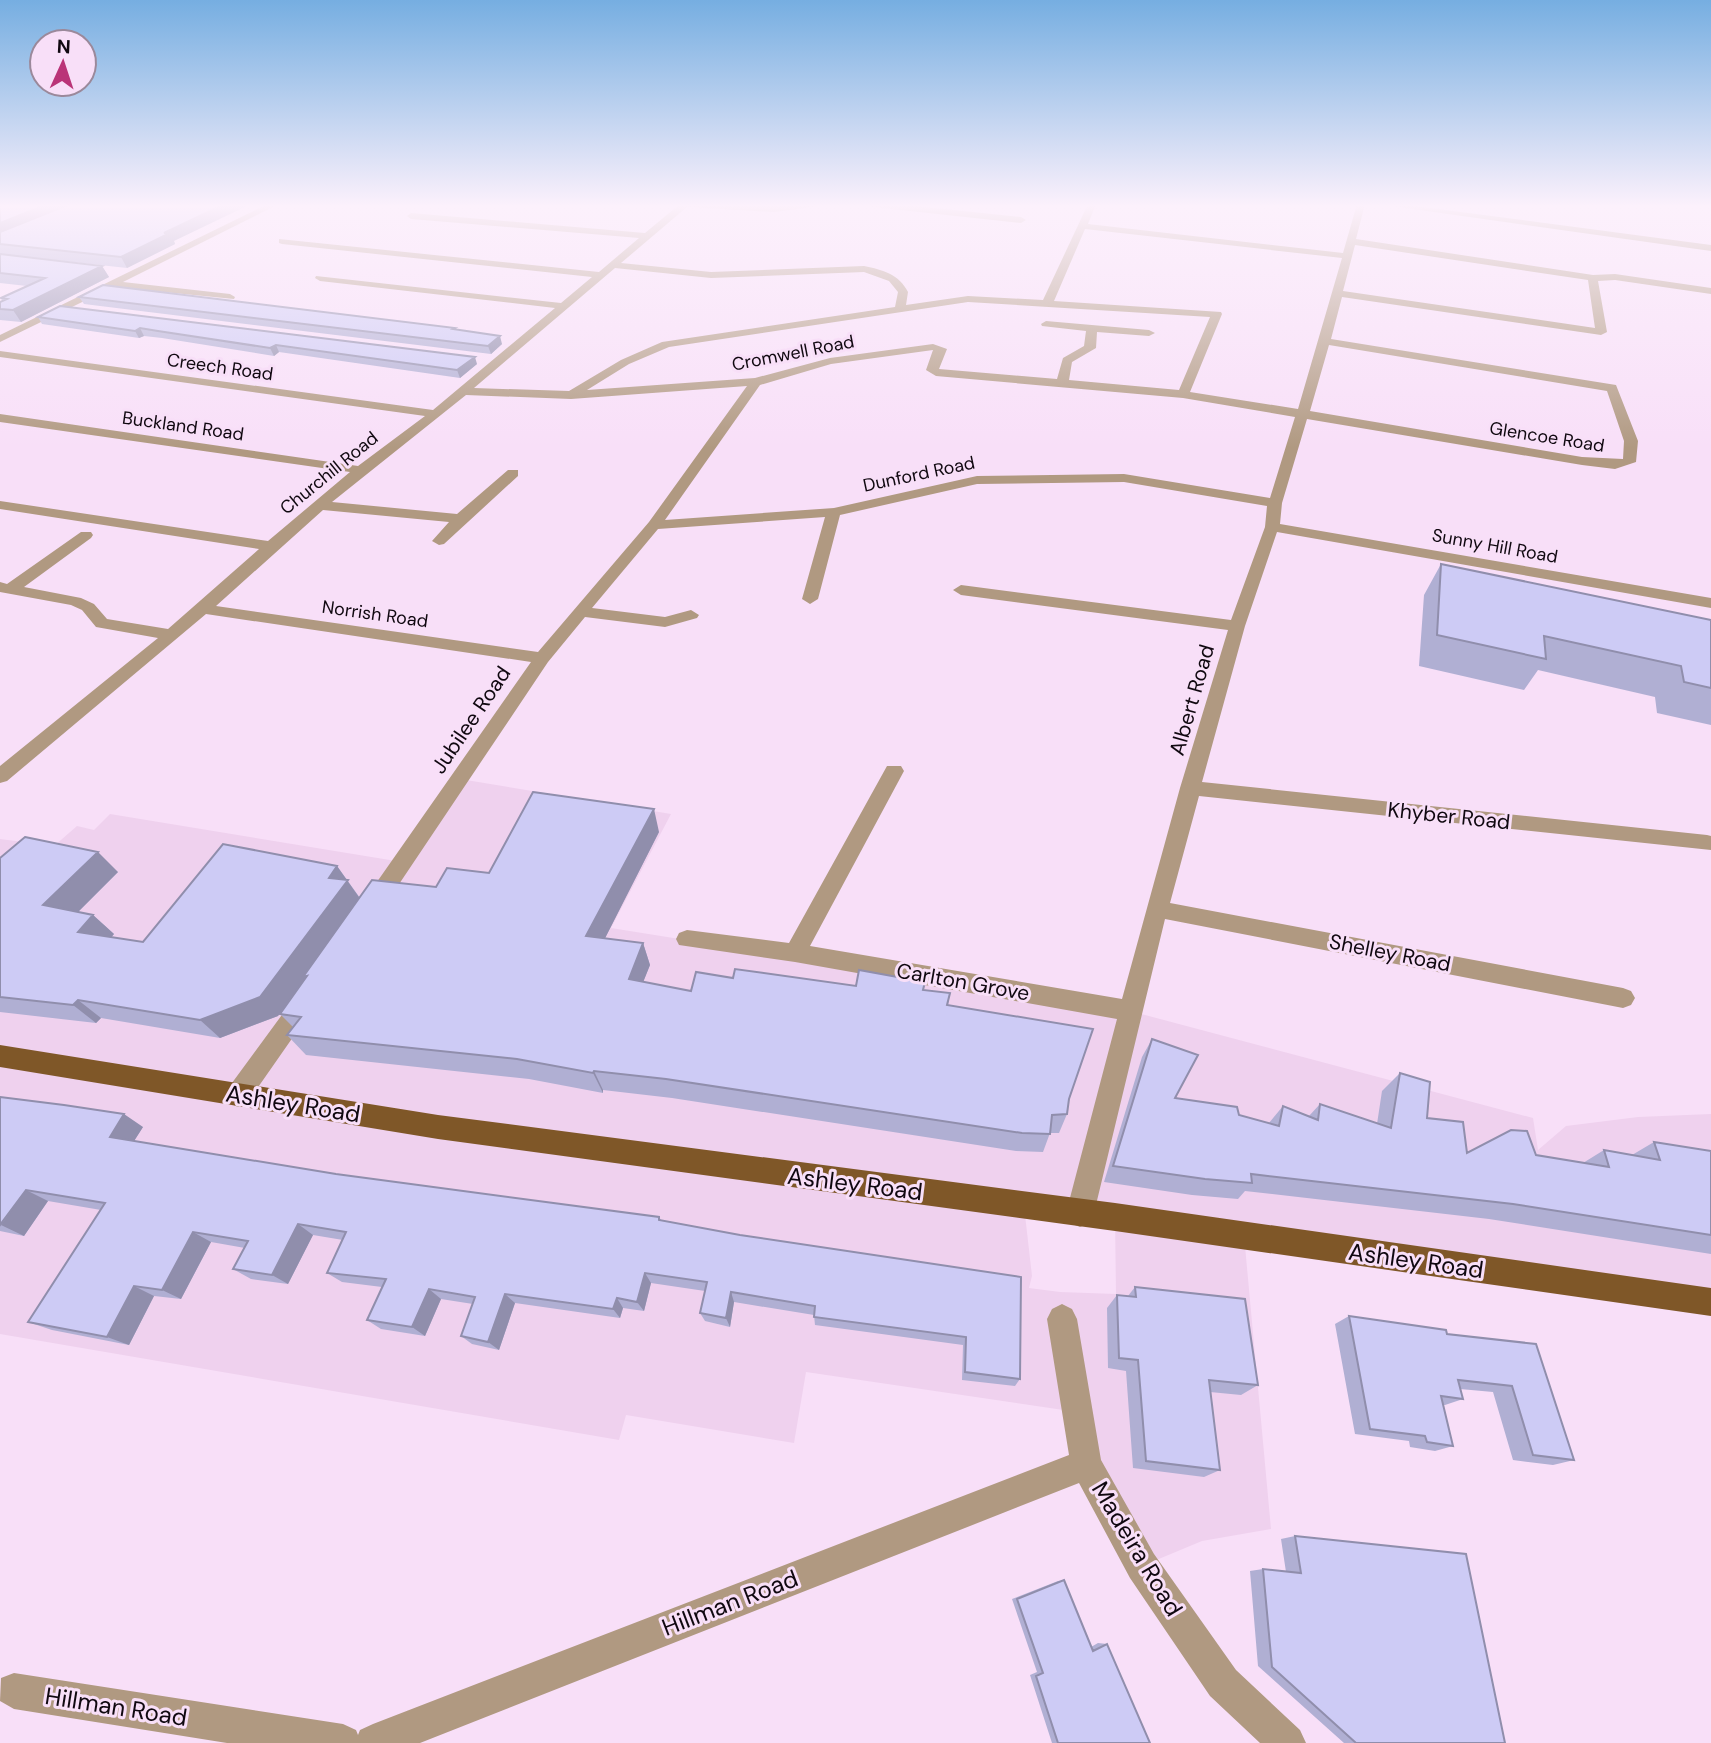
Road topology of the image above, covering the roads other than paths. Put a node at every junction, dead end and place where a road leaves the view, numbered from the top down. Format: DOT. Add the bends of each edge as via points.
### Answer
graph roads {
  1 [pos="107,285"];
  2 [pos="122,285"];
  3 [pos="383,285"];
  4 [pos="587,285"];
  5 [pos="897,285"];
  6 [pos="1055,285"];
  7 [pos="1340,285"];
  8 [pos="1594,285"];
  9 [pos="1672,285"];
  10 [pos="1711,291"];
  11 [pos="1338,293"];
  12 [pos="230,297"];
  13 [pos="1048,302"];
  14 [pos="562,306"];
  15 [pos="62,308"];
  16 [pos="900,309"];
  17 [pos="89,311"];
  18 [pos="1046,324"];
  19 [pos="1091,327"];
  20 [pos="1149,333"];
  21 [pos="0,339"];
  22 [pos="1325,341"];
  23 [pos="0,354"];
  24 [pos="756,382"];
  25 [pos="1062,383"];
  26 [pos="463,391"];
  27 [pos="1183,394"];
  28 [pos="571,395"];
  29 [pos="436,414"];
  30 [pos="1303,414"];
  31 [pos="0,418"];
  32 [pos="361,470"];
  33 [pos="513,473"];
  34 [pos="1275,503"];
  35 [pos="0,505"];
  36 [pos="320,505"];
  37 [pos="834,512"];
  38 [pos="460,519"];
  39 [pos="654,525"];
  40 [pos="1272,527"];
  41 [pos="86,534"];
  42 [pos="439,541"];
  43 [pos="271,546"];
  44 [pos="5,588"];
  45 [pos="961,590"];
  46 [pos="810,599"];
  47 [pos="1711,603"];
  48 [pos="203,610"];
  49 [pos="582,612"];
  50 [pos="691,615"];
  51 [pos="1237,626"];
  52 [pos="173,635"];
  53 [pos="542,658"];
  54 [pos="9,760"];
  55 [pos="894,771"];
  56 [pos="0,776"];
  57 [pos="1190,788"];
  58 [pos="1707,844"];
  59 [pos="1157,909"];
  60 [pos="363,918"];
  61 [pos="687,939"];
  62 [pos="795,953"];
  63 [pos="316,985"];
  64 [pos="1623,998"];
  65 [pos="1130,1011"];
  66 [pos="0,1056"];
  67 [pos="238,1095"];
  68 [pos="1080,1213"];
  69 [pos="1711,1302"];
  70 [pos="1062,1319"];
  71 [pos="1086,1464"];
  72 [pos="14,1691"];
  73 [pos="343,1743"];
  74 [pos="373,1743"];
  75 [pos="1287,1743"];
  1 -- 15 [label="street"];
  2 -- 12 [label="street"];
  3 -- 14 [label="street"];
  4 -- 14 [label="street, Churchill Road"];
  5 -- 16 [label="street" via="903,290"];
  6 -- 13 [label="street"];
  7 -- 11 [label="street, Albert Road"];
  8 -- 11 [label="street" via="1601,332"];
  9 -- 10 [label="street"];
  11 -- 22 [label="street, Albert Road"];
  13 -- 16 [label="street" via="968,299"];
  13 -- 27 [label="street" via="1217,314"];
  14 -- 26 [label="street, Churchill Road" via="491,360"];
  15 -- 17 [label="street"];
  15 -- 21 [label="street"];
  16 -- 28 [label="street" via="666,344 625,362"];
  18 -- 19 [label="street"];
  19 -- 20 [label="street"];
  19 -- 25 [label="street" via="1090,348 1068,360"];
  22 -- 30 [label="street, Albert Road"];
  22 -- 30 [label="street, Glencoe Road" via="1612,388 1631,441 1629,462 1582,461"];
  23 -- 29 [label="street, Creech Road"];
  24 -- 25 [label="street, Cromwell Road" via="830,361 933,347 941,349 932,370 936,372"];
  24 -- 28 [label="street, Cromwell Road"];
  24 -- 39 [label="street, Jubilee Road"];
  25 -- 27 [label="street, Cromwell Road"];
  26 -- 28 [label="street, Cromwell Road"];
  26 -- 29 [label="street, Churchill Road"];
  27 -- 30 [label="street, Cromwell Road"];
  29 -- 32 [label="street, Churchill Road"];
  30 -- 34 [label="street, Albert Road"];
  31 -- 32 [label="street, Buckland Road"];
  32 -- 36 [label="street, Churchill Road"];
  33 -- 38 [label="street"];
  34 -- 37 [label="street, Dunford Road" via="1124,478 977,480"];
  34 -- 40 [label="street, Albert Road"];
  35 -- 43 [label="street"];
  36 -- 38 [label="street"];
  36 -- 43 [label="street, Churchill Road"];
  37 -- 39 [label="street, Dunford Road"];
  37 -- 46 [label="street"];
  38 -- 42 [label="street"];
  39 -- 49 [label="street, Jubilee Road"];
  40 -- 47 [label="street, Sunny Hill Road"];
  40 -- 51 [label="street, Albert Road"];
  41 -- 44 [label="street"];
  43 -- 48 [label="street, Churchill Road"];
  44 -- 52 [label="street" via="75,601 88,607 102,623"];
  45 -- 51 [label="street"];
  48 -- 52 [label="street, Churchill Road"];
  48 -- 53 [label="street, Norrish Road"];
  49 -- 50 [label="street" via="665,622"];
  49 -- 53 [label="street, Jubilee Road"];
  51 -- 57 [label="street, Albert Road"];
  52 -- 54 [label="street, Churchill Road"];
  53 -- 60 [label="street, Jubilee Road"];
  54 -- 56 [label="street, Churchill Road"];
  55 -- 62 [label="street"];
  57 -- 58 [label="street, Khyber Road"];
  57 -- 59 [label="street, Albert Road"];
  59 -- 64 [label="street, Shelley Road"];
  59 -- 65 [label="street, Albert Road"];
  61 -- 62 [label="street, Carlton Grove"];
  62 -- 65 [label="street, Carlton Grove"];
  63 -- 67 [label="street"];
  65 -- 68 [label="street, Albert Road"];
  66 -- 67 [label="main road, Ashley Road"];
  67 -- 68 [label="main road, Ashley Road" via="621,1153"];
  68 -- 69 [label="main road, Ashley Road"];
  70 -- 71 [label="street, Madeira Road"];
  71 -- 74 [label="street, Hillman Road"];
  71 -- 75 [label="street, Madeira Road" via="1142,1566 1223,1683"];
  72 -- 73 [label="street, Hillman Road"];
}
